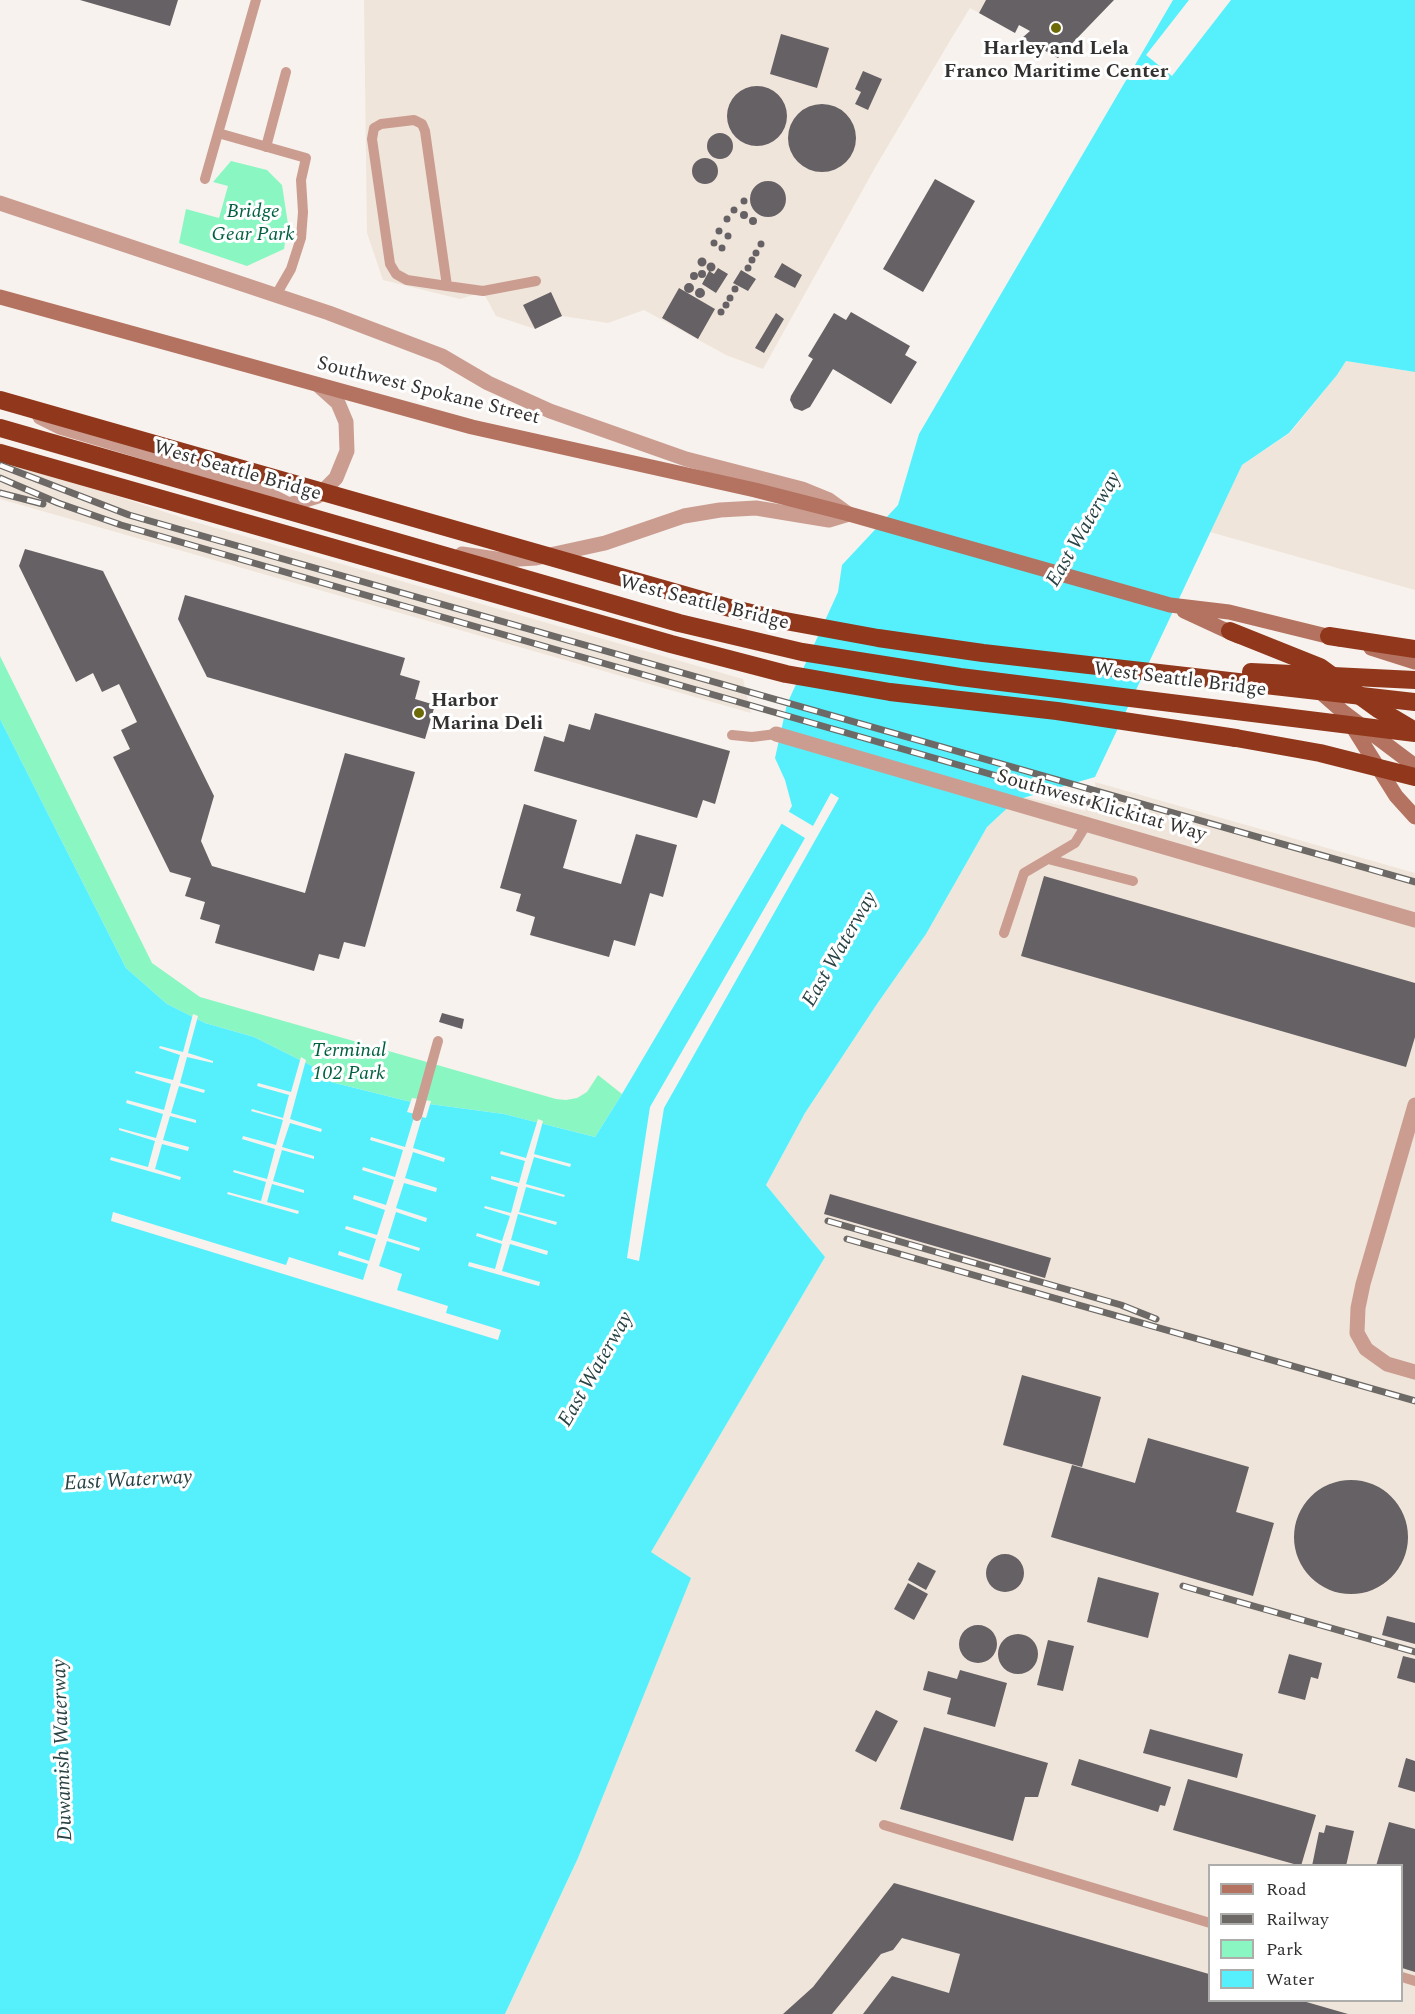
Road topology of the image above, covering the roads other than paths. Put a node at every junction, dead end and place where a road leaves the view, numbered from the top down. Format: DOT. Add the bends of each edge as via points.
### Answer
graph roads {
  1 [pos="256,0"];
  2 [pos="286,72"];
  3 [pos="218,133"];
  4 [pos="266,147"];
  5 [pos="205,179"];
  6 [pos="1,203"];
  7 [pos="536,281"];
  8 [pos="447,286"];
  9 [pos="276,295"];
  10 [pos="0,297"];
  11 [pos="318,386"];
  12 [pos="0,392"];
  13 [pos="0,400"];
  14 [pos="0,421"];
  15 [pos="0,428"];
  16 [pos="0,453"];
  17 [pos="289,505"];
  18 [pos="849,514"];
  19 [pos="1170,605"];
  20 [pos="1230,631"];
  21 [pos="1329,636"];
  22 [pos="1415,649"];
  23 [pos="1415,662"];
  24 [pos="1094,665"];
  25 [pos="1415,680"];
  26 [pos="1415,702"];
  27 [pos="1342,711"];
  28 [pos="1415,732"];
  29 [pos="776,734"];
  30 [pos="732,735"];
  31 [pos="1415,766"];
  32 [pos="1415,777"];
  33 [pos="1415,817"];
  34 [pos="1086,825"];
  35 [pos="1048,859"];
  36 [pos="1133,881"];
  37 [pos="1415,920"];
  38 [pos="1004,933"];
  39 [pos="438,1041"];
  40 [pos="1415,1105"];
  41 [pos="417,1116"];
  42 [pos="1415,1372"];
  43 [pos="884,1825"];
  44 [pos="1208,1923"];
  1 -- 3 [label="lane"];
  2 -- 4 [label="lane"];
  3 -- 4 [label="lane"];
  3 -- 5 [label="lane"];
  4 -- 9 [label="lane" via="306,158 301,180 301,238 291,269"];
  6 -- 9 [label="street"];
  7 -- 8 [label="lane" via="483,291"];
  8 -- 8 [label="lane" via="425,131 414,120 381,124 374,128 372,139 390,264 396,274 407,280"];
  9 -- 18 [label="street" via="442,356 488,383 550,411 686,459 802,489"];
  10 -- 11 [label="main road, Southwest Spokane Street"];
  11 -- 17 [label="street" via="338,403 346,422 347,451 336,477 318,496"];
  11 -- 18 [label="main road, Southwest Spokane Street" via="472,427"];
  12 -- 17 [label="street" via="60,428 242,481"];
  13 -- 24 [label="highway, West Seattle Bridge, bridge" via="726,607 878,638"];
  14 -- 17 [label="street"];
  15 -- 28 [label="highway, West Seattle Bridge, bridge" via="679,623 802,652 971,678"];
  16 -- 32 [label="highway, bridge" via="786,674 890,692 1058,711 1236,738 1320,753"];
  17 -- 18 [label="street" via="457,553 503,560 536,558 605,543 684,516 720,510 756,508 829,520"];
  18 -- 19 [label="main road, Southwest Spokane Street"];
  19 -- 20 [label="main road"];
  19 -- 21 [label="main road" via="1229,612"];
  20 -- 27 [label="main road" via="1287,663"];
  20 -- 28 [label="highway" via="1320,667"];
  21 -- 22 [label="highway"];
  21 -- 23 [label="main road"];
  24 -- 25 [label="highway, bridge"];
  24 -- 26 [label="highway, West Seattle Bridge, bridge"];
  27 -- 31 [label="main road"];
  27 -- 33 [label="main road" via="1396,796"];
  29 -- 30 [label="lane"];
  29 -- 34 [label="street, Southwest Klickitat Way"];
  34 -- 35 [label="lane" via="1075,843"];
  34 -- 37 [label="street, Southwest Klickitat Way"];
  35 -- 36 [label="lane"];
  35 -- 38 [label="lane" via="1024,873"];
  39 -- 41 [label="lane"];
  40 -- 42 [label="street" via="1363,1284 1358,1333 1366,1348 1387,1364"];
  43 -- 44 [label="lane"];
}
